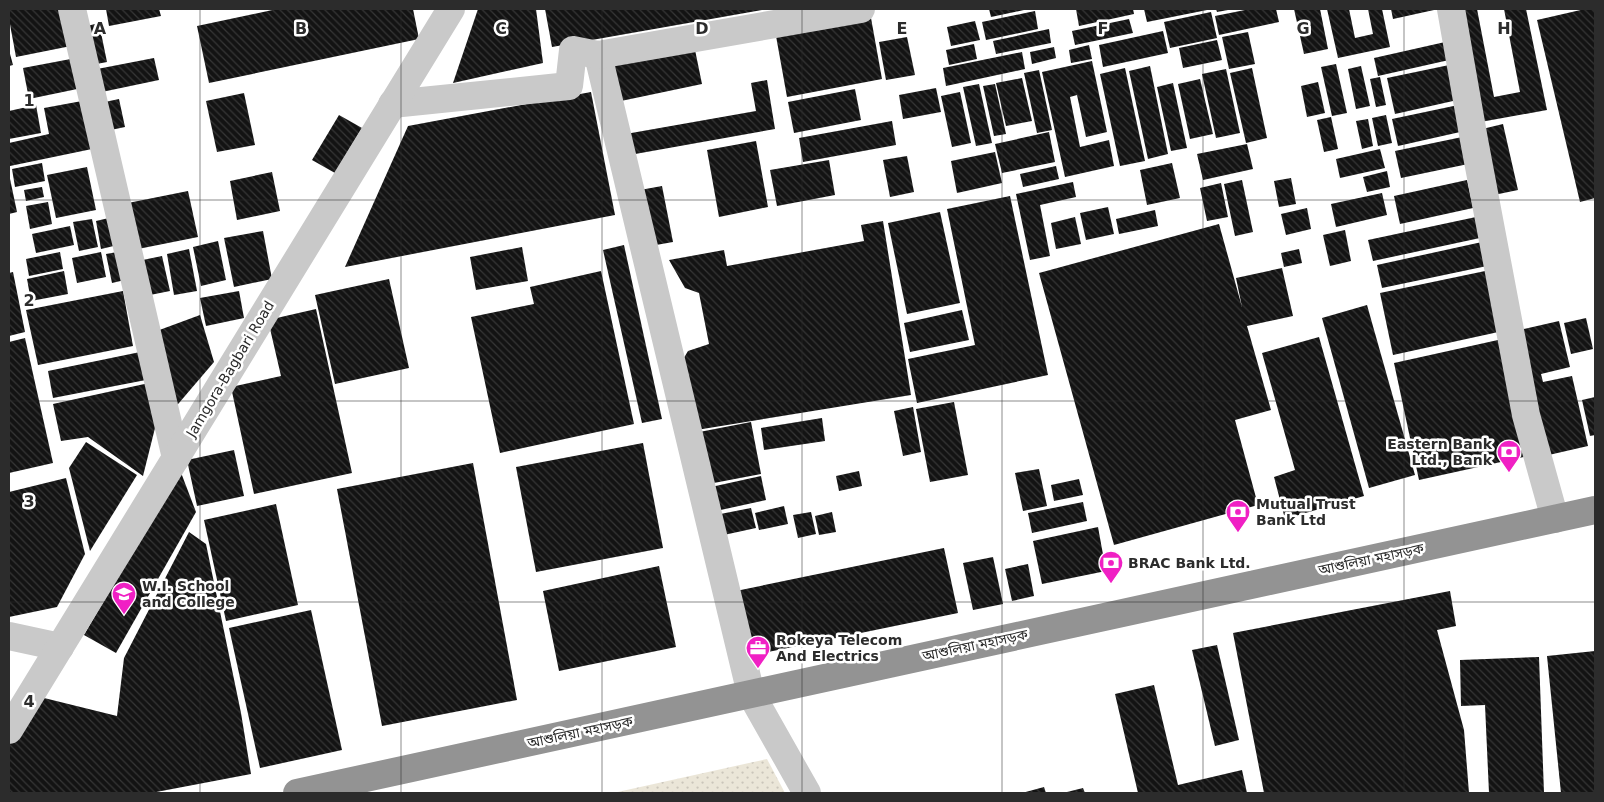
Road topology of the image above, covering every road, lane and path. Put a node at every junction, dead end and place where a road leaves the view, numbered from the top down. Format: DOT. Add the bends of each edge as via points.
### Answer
graph roads {
  1 [pos="72,9"];
  2 [pos="451,9"];
  3 [pos="861,9"];
  4 [pos="1452,9"];
  5 [pos="598,54"];
  6 [pos="392,104"];
  7 [pos="176,458"];
  8 [pos="1595,510"];
  9 [pos="1555,519"];
  10 [pos="9,636"];
  11 [pos="60,646"];
  12 [pos="751,694"];
  13 [pos="9,730"];
  14 [pos="297,793"];
  15 [pos="807,793"];
  1 -- 7 [label="street"];
  2 -- 6 [label="street, Jamgora-Bagbari Road"];
  3 -- 5 [label="street"];
  4 -- 9 [label="street" via="1526,415"];
  5 -- 6 [label="street" via="573,50 569,86"];
  5 -- 12 [label="street"];
  6 -- 7 [label="street, Jamgora-Bagbari Road"];
  7 -- 11 [label="street, Jamgora-Bagbari Road"];
  8 -- 9 [label="highway, আশুলিয়া মহাসড়ক"];
  9 -- 12 [label="highway, আশুলিয়া মহাসড়ক"];
  10 -- 11 [label="street"];
  11 -- 13 [label="street, Jamgora-Bagbari Road"];
  12 -- 14 [label="highway, আশুলিয়া মহাসড়ক"];
  12 -- 15 [label="street"];
}
